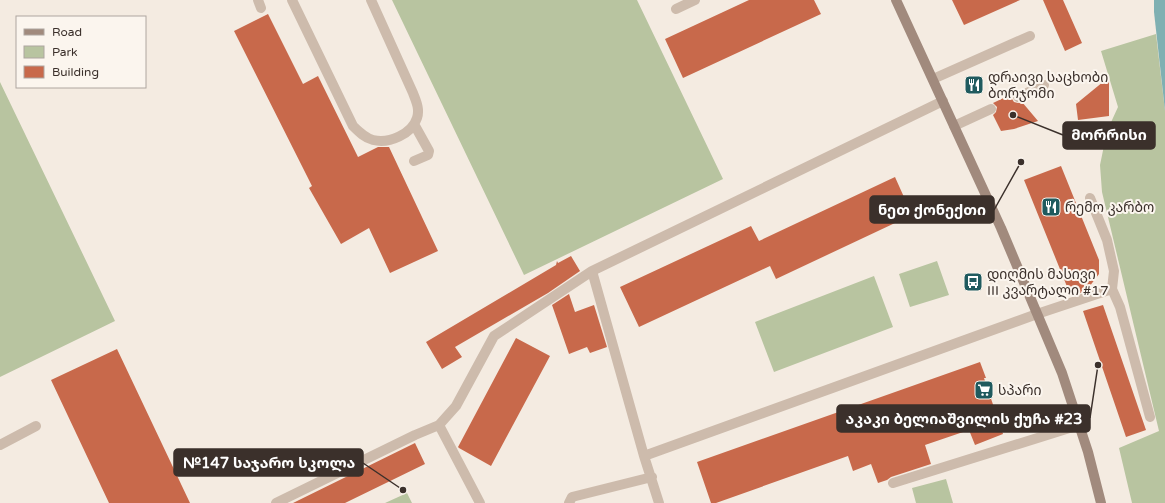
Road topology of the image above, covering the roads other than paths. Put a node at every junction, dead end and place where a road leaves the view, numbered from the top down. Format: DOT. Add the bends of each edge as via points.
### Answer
graph roads {
  1 [pos="292,0"];
  2 [pos="371,0"];
  3 [pos="696,0"];
  4 [pos="897,0"];
  5 [pos="676,9"];
  6 [pos="1030,36"];
  7 [pos="933,79"];
  8 [pos="1044,85"];
  9 [pos="1018,97"];
  10 [pos="943,101"];
  11 [pos="991,109"];
  12 [pos="414,124"];
  13 [pos="954,126"];
  14 [pos="414,162"];
  15 [pos="1090,198"];
  16 [pos="592,271"];
  17 [pos="1112,289"];
  18 [pos="1038,314"];
  19 [pos="1150,417"];
  20 [pos="439,425"];
  21 [pos="1079,425"];
  22 [pos="36,426"];
  23 [pos="0,446"];
  24 [pos="644,456"];
  25 [pos="652,477"];
  26 [pos="893,483"];
  27 [pos="276,503"];
  28 [pos="480,503"];
  29 [pos="569,503"];
  30 [pos="659,503"];
  31 [pos="1100,503"];
  1 -- 12 [label="lane" via="353,126 361,134 374,140 386,140 399,137"];
  2 -- 12 [label="lane" via="418,106 418,116"];
  3 -- 5 [label="lane"];
  4 -- 7 [label="main road"];
  6 -- 7 [label="lane"];
  7 -- 10 [label="main road"];
  8 -- 9 [label="lane"];
  10 -- 13 [label="main road"];
  10 -- 16 [label="lane"];
  11 -- 13 [label="lane"];
  12 -- 14 [label="lane" via="429,151 428,155"];
  13 -- 18 [label="main road"];
  15 -- 17 [label="lane" via="1107,240 1114,271"];
  16 -- 20 [label="lane" via="494,336 456,406"];
  16 -- 24 [label="lane"];
  17 -- 18 [label="lane"];
  17 -- 19 [label="lane" via="1120,307"];
  18 -- 21 [label="main road" via="1062,373"];
  18 -- 24 [label="lane"];
  20 -- 27 [label="lane"];
  20 -- 28 [label="lane"];
  21 -- 26 [label="lane"];
  21 -- 31 [label="main road"];
  22 -- 23 [label="lane"];
  24 -- 25 [label="lane"];
  25 -- 29 [label="lane" via="572,497"];
  25 -- 30 [label="lane"];
}
